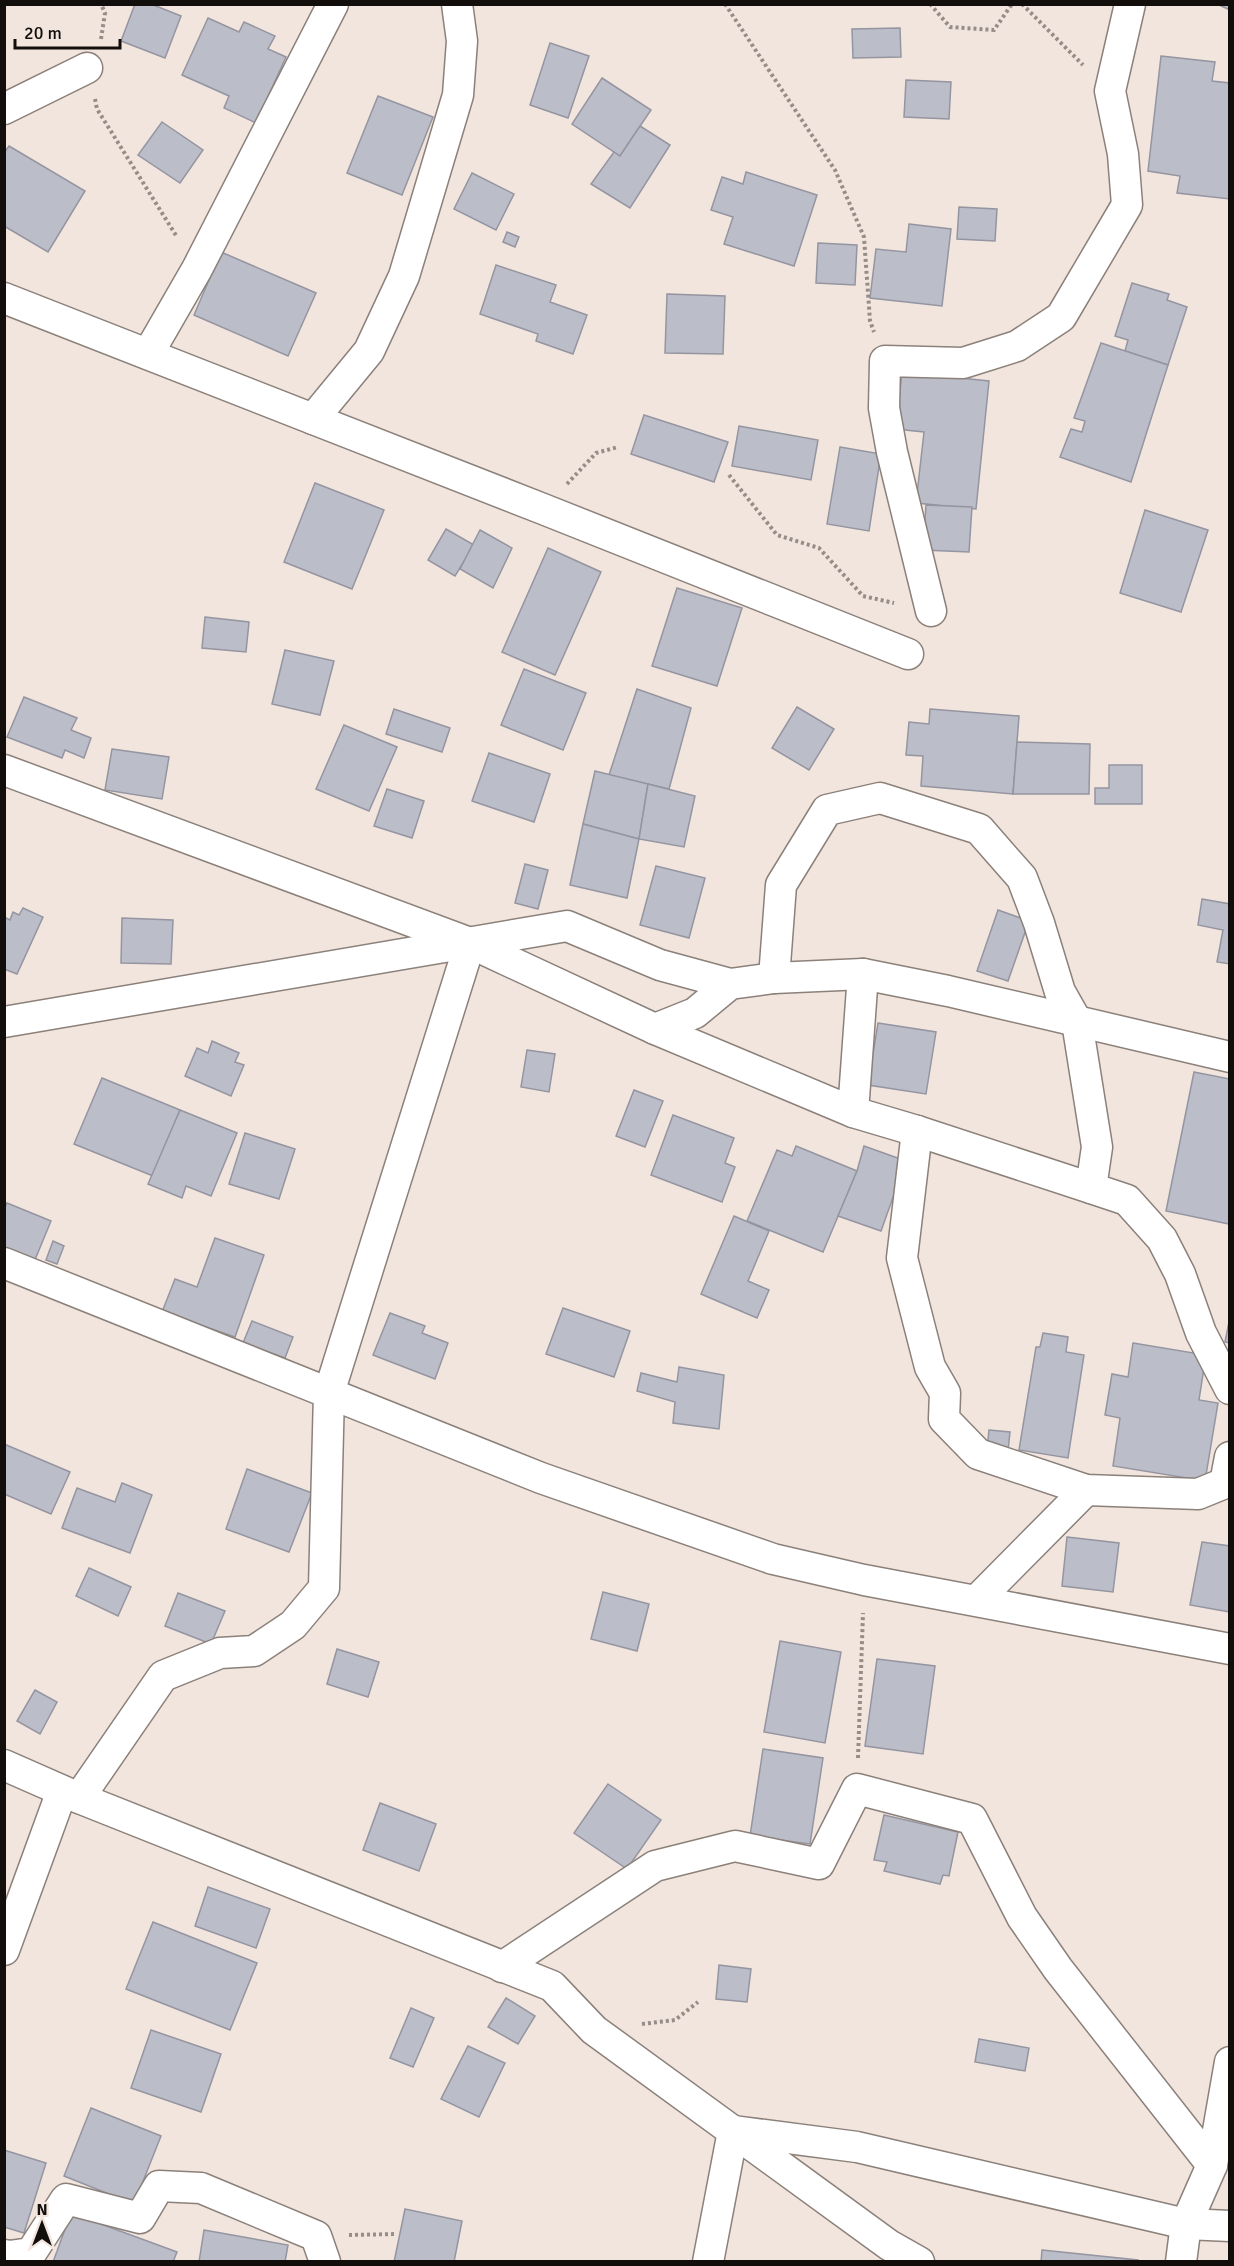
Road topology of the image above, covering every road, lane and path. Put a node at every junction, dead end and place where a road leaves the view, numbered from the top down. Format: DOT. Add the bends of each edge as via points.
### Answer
graph roads {
  1 [pos="101,4"];
  2 [pos="333,4"];
  3 [pos="457,4"];
  4 [pos="725,4"];
  5 [pos="930,4"];
  6 [pos="1012,4"];
  7 [pos="1022,4"];
  8 [pos="1130,4"];
  9 [pos="87,68"];
  10 [pos="1110,91"];
  11 [pos="4,109"];
  12 [pos="197,269"];
  13 [pos="4,298"];
  14 [pos="148,354"];
  15 [pos="885,361"];
  16 [pos="313,419"];
  17 [pos="618,447"];
  18 [pos="729,475"];
  19 [pos="543,509"];
  20 [pos="931,610"];
  21 [pos="908,654"];
  22 [pos="4,770"];
  23 [pos="470,943"];
  24 [pos="863,974"];
  25 [pos="774,978"];
  26 [pos="730,984"];
  27 [pos="4,1022"];
  28 [pos="1077,1022"];
  29 [pos="655,1029"];
  30 [pos="1230,1057"];
  31 [pos="853,1113"];
  32 [pos="918,1131"];
  33 [pos="1091,1188"];
  34 [pos="4,1263"];
  35 [pos="1230,1389"];
  36 [pos="329,1393"];
  37 [pos="1230,1457"];
  38 [pos="1086,1490"];
  39 [pos="864,1580"];
  40 [pos="977,1600"];
  41 [pos="1230,1649"];
  42 [pos="4,1764"];
  43 [pos="857,1789"];
  44 [pos="71,1794"];
  45 [pos="4,1950"];
  46 [pos="502,1967"];
  47 [pos="698,2002"];
  48 [pos="594,2030"];
  49 [pos="1230,2062"];
  50 [pos="733,2131"];
  51 [pos="1212,2165"];
  52 [pos="1186,2224"];
  53 [pos="1230,2226"];
  54 [pos="397,2234"];
  55 [pos="321,2249"];
  56 [pos="4,2255"];
  57 [pos="708,2262"];
  58 [pos="919,2262"];
  59 [pos="1181,2262"];
  1 -- 9 [label="path" via="105,13 100,45"];
  2 -- 12 [label="street"];
  3 -- 16 [label="street" via="462,41 458,95 404,276 369,351"];
  4 -- 15 [label="path" via="835,170 864,237 870,321"];
  5 -- 6 [label="path" via="950,27 994,30"];
  7 -- 10 [label="path"];
  8 -- 10 [label="street"];
  9 -- 11 [label="street"];
  9 -- 12 [label="path" via="97,109"];
  10 -- 15 [label="street" via="1123,154 1127,205 1061,317 1017,346 963,363"];
  12 -- 14 [label="street"];
  13 -- 14 [label="street"];
  14 -- 16 [label="street"];
  15 -- 20 [label="street" via="884,408 892,452"];
  16 -- 19 [label="street"];
  17 -- 19 [label="path" via="596,453"];
  18 -- 20 [label="path" via="777,535 819,548 863,596"];
  19 -- 21 [label="street"];
  22 -- 23 [label="street"];
  23 -- 26 [label="street" via="567,926 660,965"];
  23 -- 27 [label="street"];
  23 -- 29 [label="street"];
  23 -- 36 [label="street"];
  24 -- 25 [label="street"];
  24 -- 28 [label="street"];
  24 -- 31 [label="street"];
  25 -- 26 [label="street"];
  25 -- 28 [label="street" via="781,885 827,810 880,798 979,830 1022,878 1060,992"];
  26 -- 29 [label="street" via="695,1014"];
  28 -- 30 [label="street"];
  28 -- 33 [label="street" via="1097,1147"];
  29 -- 31 [label="street"];
  31 -- 32 [label="street"];
  32 -- 33 [label="street"];
  32 -- 38 [label="street" via="902,1258 930,1367 945,1393 944,1419 978,1454"];
  33 -- 35 [label="street" via="1127,1200 1162,1239 1180,1274 1201,1333"];
  34 -- 36 [label="street"];
  36 -- 39 [label="street" via="540,1478 773,1558"];
  36 -- 44 [label="street" via="324,1588 293,1625 254,1651 220,1653 163,1676"];
  37 -- 38 [label="street" via="1225,1484 1198,1494"];
  38 -- 40 [label="street"];
  39 -- 40 [label="street"];
  39 -- 43 [label="path"];
  40 -- 41 [label="street"];
  42 -- 44 [label="street"];
  43 -- 46 [label="street" via="819,1864 735,1846 655,1866"];
  43 -- 51 [label="street" via="972,1819 1022,1917 1040,1943"];
  44 -- 45 [label="street"];
  44 -- 46 [label="street"];
  46 -- 48 [label="street" via="552,1986"];
  47 -- 48 [label="path" via="675,2020"];
  48 -- 50 [label="street"];
  49 -- 51 [label="street"];
  50 -- 52 [label="street" via="857,2147"];
  50 -- 57 [label="street"];
  50 -- 58 [label="street" via="889,2245"];
  51 -- 52 [label="street"];
  52 -- 53 [label="street"];
  52 -- 59 [label="street"];
  54 -- 55 [label="path"];
  55 -- 56 [label="street" via="201,2188 159,2186 140,2218 66,2199 31,2253"];
}
